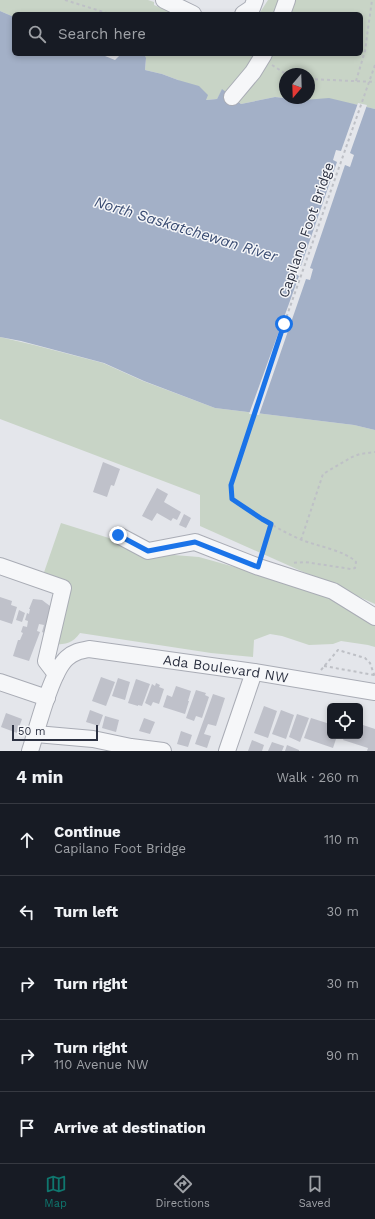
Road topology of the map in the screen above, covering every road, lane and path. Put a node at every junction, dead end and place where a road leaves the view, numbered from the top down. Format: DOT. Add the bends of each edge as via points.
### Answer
graph roads {
  1 [pos="65,0"];
  2 [pos="164,0"];
  3 [pos="256,0"];
  4 [pos="287,0"];
  5 [pos="372,0"];
  6 [pos="103,12"];
  7 [pos="189,12"];
  8 [pos="246,12"];
  9 [pos="283,12"];
  10 [pos="263,56"];
  11 [pos="375,65"];
  12 [pos="315,79"];
  13 [pos="356,81"];
  14 [pos="375,82"];
  15 [pos="232,97"];
  16 [pos="375,452"];
  17 [pos="271,524"];
  18 [pos="118,535"];
  19 [pos="301,540"];
  20 [pos="288,563"];
  21 [pos="0,566"];
  22 [pos="258,567"];
  23 [pos="375,617"];
  24 [pos="324,666"];
  25 [pos="254,672"];
  26 [pos="56,674"];
  27 [pos="375,676"];
  28 [pos="312,681"];
  29 [pos="0,682"];
  30 [pos="375,692"];
  31 [pos="47,698"];
  32 [pos="36,734"];
  33 [pos="130,749"];
  34 [pos="30,751"];
  35 [pos="164,751"];
  36 [pos="226,751"];
  1 -- 6 [label="path"];
  2 -- 7 [label="street"];
  3 -- 8 [label="street" via="252,8"];
  4 -- 9 [label="street"];
  5 -- 13 [label="path" via="365,51"];
  10 -- 15 [label="street"];
  11 -- 17 [label="path, Capilano Foot Bridge, bridge" via="284,324 231,485 234,501"];
  12 -- 13 [label="path"];
  13 -- 14 [label="path"];
  16 -- 19 [label="path" via="352,457 323,474"];
  17 -- 19 [label="path"];
  17 -- 22 [label="path"];
  18 -- 22 [label="street" via="148,551 195,542"];
  19 -- 20 [label="path" via="353,558 356,562 355,568 343,569 305,562"];
  21 -- 26 [label="street" via="63,588 46,661"];
  22 -- 23 [label="street" via="333,591"];
  24 -- 27 [label="path"];
  24 -- 27 [label="path" via="338,650 365,658"];
  24 -- 28 [label="path"];
  25 -- 26 [label="street, Ada Boulevard NW" via="89,648 76,651 65,659"];
  25 -- 28 [label="street, Ada Boulevard NW"];
  25 -- 36 [label="street"];
  26 -- 31 [label="street"];
  28 -- 30 [label="street, Ada Boulevard NW"];
  29 -- 31 [label="street"];
  31 -- 32 [label="street"];
  32 -- 33 [label="street" via="93,739"];
  32 -- 34 [label="street"];
  33 -- 35 [label="street"];
}
